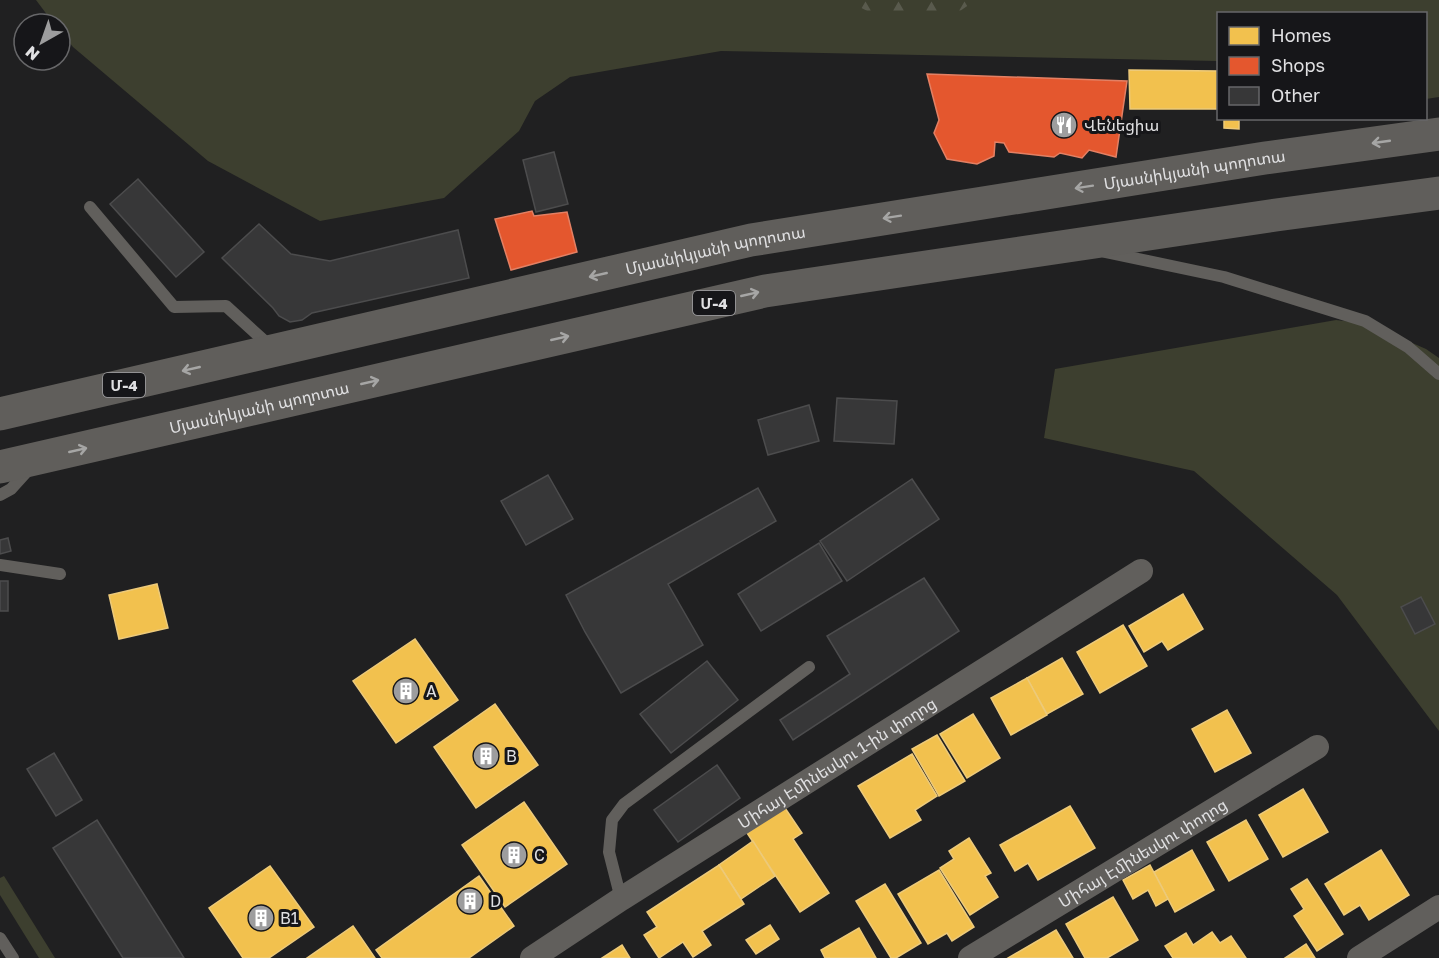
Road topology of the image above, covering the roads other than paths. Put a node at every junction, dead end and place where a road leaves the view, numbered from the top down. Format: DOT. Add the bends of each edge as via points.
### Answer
graph roads {
  1 [pos="1439,134"];
  2 [pos="1439,193"];
  3 [pos="90,207"];
  4 [pos="1078,246"];
  5 [pos="274,350"];
  6 [pos="1439,374"];
  7 [pos="0,414"];
  8 [pos="41,457"];
  9 [pos="0,467"];
  10 [pos="0,495"];
  11 [pos="0,565"];
  12 [pos="1141,571"];
  13 [pos="60,574"];
  14 [pos="809,667"];
  15 [pos="1317,747"];
  16 [pos="621,899"];
  17 [pos="1439,907"];
  18 [pos="0,938"];
  19 [pos="13,958"];
  20 [pos="532,958"];
  21 [pos="970,958"];
  22 [pos="1359,958"];
  1 -- 5 [label="highway, Մյասնիկյանի պողոտա / Մ-4, one-way" via="751,240"];
  2 -- 4 [label="highway, Մյասնիկյանի պողոտա / Մ-4"];
  3 -- 5 [label="lane" via="174,307 226,306"];
  4 -- 6 [label="lane" via="1224,277 1365,321 1408,347"];
  8 -- 4 [label="highway, Մյասնիկյանի պողոտա / Մ-4, one-way" via="765,291"];
  5 -- 7 [label="highway, Մյասնիկյանի պողոտա / Մ-4, one-way"];
  8 -- 9 [label="highway, Մյասնիկյանի պողոտա / Մ-4"];
  8 -- 10 [label="lane" via="11,489"];
  11 -- 13 [label="lane"];
  12 -- 16 [label="street, Միհայ Էմինեսկու 1-ին փողոց"];
  14 -- 16 [label="lane" via="624,804 612,820 609,852"];
  15 -- 21 [label="street, Միհայ Էմինեսկու փողոց"];
  16 -- 20 [label="street, Միհայ Էմինեսկու 1-ին փողոց"];
  17 -- 22 [label="street"];
  18 -- 19 [label="lane"];
}
